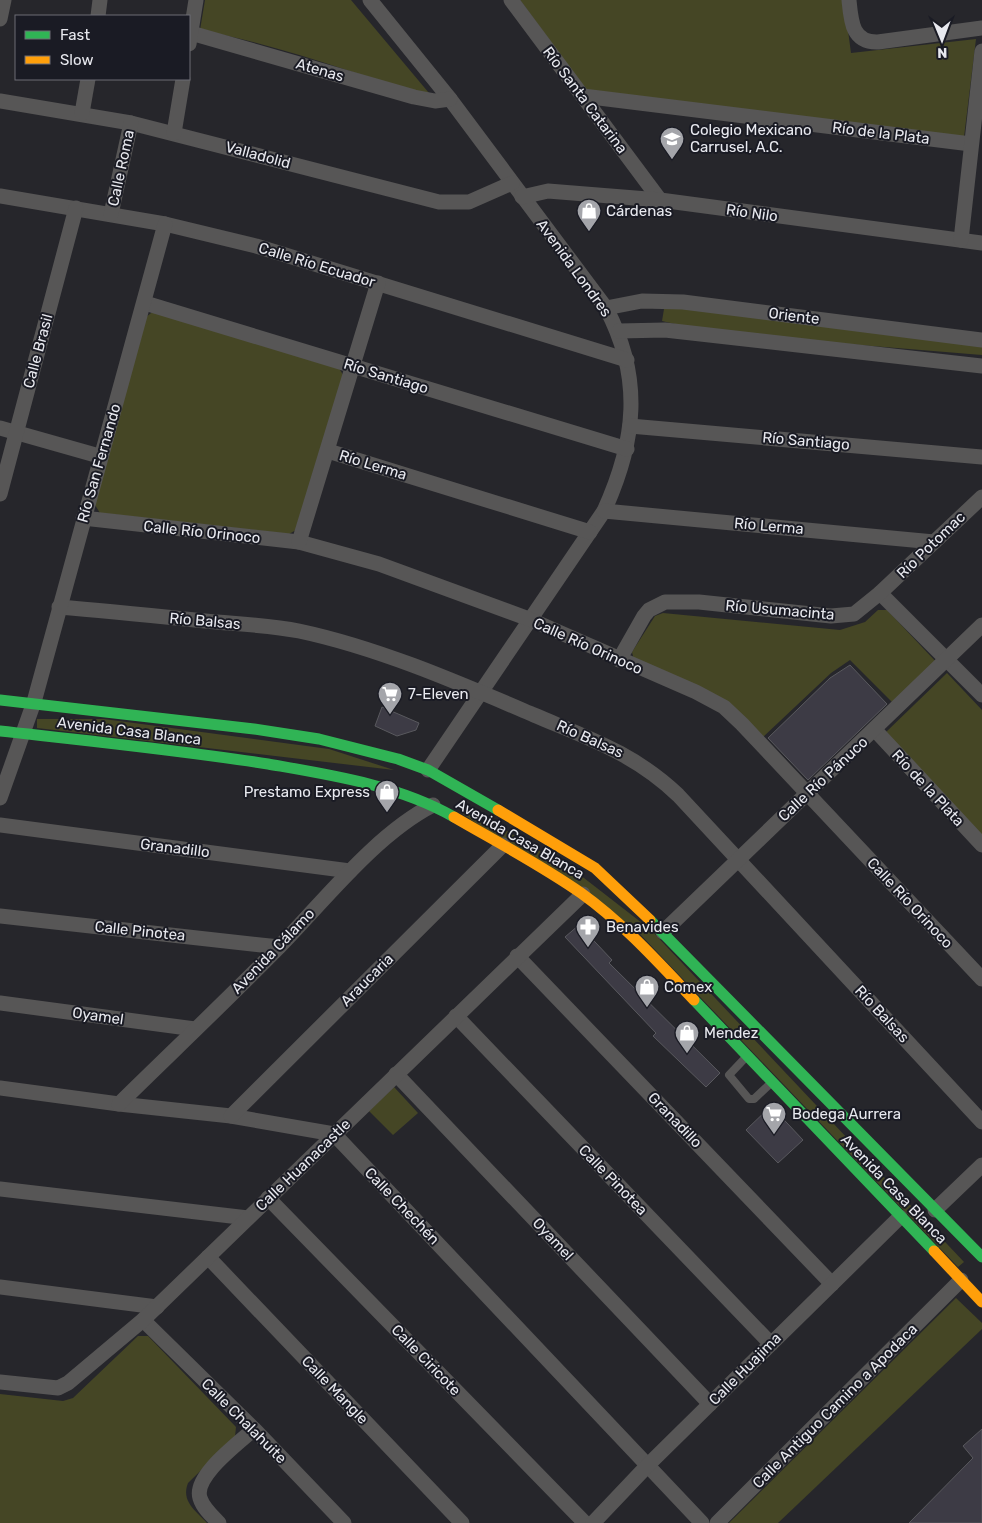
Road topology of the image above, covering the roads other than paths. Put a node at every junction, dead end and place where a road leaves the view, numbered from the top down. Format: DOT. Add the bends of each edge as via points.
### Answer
graph roads {
  1 [pos="4,0"];
  2 [pos="100,0"];
  3 [pos="196,0"];
  4 [pos="370,0"];
  5 [pos="511,0"];
  6 [pos="849,0"];
  7 [pos="98,15"];
  8 [pos="0,19"];
  9 [pos="982,28"];
  10 [pos="190,39"];
  11 [pos="982,51"];
  12 [pos="88,80"];
  13 [pos="183,80"];
  14 [pos="583,96"];
  15 [pos="450,99"];
  16 [pos="0,102"];
  17 [pos="82,113"];
  18 [pos="131,123"];
  19 [pos="174,133"];
  20 [pos="971,144"];
  21 [pos="512,183"];
  22 [pos="0,196"];
  23 [pos="522,196"];
  24 [pos="660,200"];
  25 [pos="76,208"];
  26 [pos="111,214"];
  27 [pos="165,224"];
  28 [pos="961,240"];
  29 [pos="982,243"];
  30 [pos="378,283"];
  31 [pos="145,303"];
  32 [pos="606,308"];
  33 [pos="619,331"];
  34 [pos="982,340"];
  35 [pos="627,360"];
  36 [pos="354,366"];
  37 [pos="982,366"];
  38 [pos="630,426"];
  39 [pos="0,428"];
  40 [pos="16,433"];
  41 [pos="627,449"];
  42 [pos="328,451"];
  43 [pos="100,456"];
  44 [pos="982,457"];
  45 [pos="0,494"];
  46 [pos="982,497"];
  47 [pos="604,511"];
  48 [pos="83,518"];
  49 [pos="590,532"];
  50 [pos="299,542"];
  51 [pos="934,542"];
  52 [pos="880,593"];
  53 [pos="59,607"];
  54 [pos="529,620"];
  55 [pos="982,625"];
  56 [pos="948,659"];
  57 [pos="618,660"];
  58 [pos="482,692"];
  59 [pos="982,695"];
  60 [pos="0,700"];
  61 [pos="34,702"];
  62 [pos="874,730"];
  63 [pos="0,731"];
  64 [pos="23,734"];
  65 [pos="428,770"];
  66 [pos="413,775"];
  67 [pos="397,780"];
  68 [pos="377,786"];
  69 [pos="807,794"];
  70 [pos="476,797"];
  71 [pos="0,798"];
  72 [pos="438,798"];
  73 [pos="0,825"];
  74 [pos="503,845"];
  75 [pos="982,845"];
  76 [pos="737,860"];
  77 [pos="350,871"];
  78 [pos="621,890"];
  79 [pos="583,894"];
  80 [pos="602,910"];
  81 [pos="0,916"];
  82 [pos="663,932"];
  83 [pos="279,947"];
  84 [pos="517,956"];
  85 [pos="982,979"];
  86 [pos="0,1003"];
  87 [pos="456,1016"];
  88 [pos="195,1029"];
  89 [pos="748,1056"];
  90 [pos="396,1074"];
  91 [pos="772,1082"];
  92 [pos="0,1088"];
  93 [pos="119,1104"];
  94 [pos="231,1116"];
  95 [pos="982,1122"];
  96 [pos="334,1134"];
  97 [pos="982,1165"];
  98 [pos="0,1189"];
  99 [pos="268,1198"];
  100 [pos="935,1210"];
  101 [pos="900,1217"];
  102 [pos="248,1218"];
  103 [pos="208,1257"];
  104 [pos="982,1257"];
  105 [pos="970,1278"];
  106 [pos="832,1284"];
  107 [pos="0,1287"];
  108 [pos="982,1302"];
  109 [pos="156,1307"];
  110 [pos="143,1320"];
  111 [pos="771,1344"];
  112 [pos="0,1382"];
  113 [pos="710,1404"];
  114 [pos="254,1430"];
  115 [pos="648,1465"];
  116 [pos="219,1523"];
  117 [pos="344,1523"];
  118 [pos="462,1523"];
  119 [pos="585,1523"];
  120 [pos="593,1523"];
  121 [pos="702,1523"];
  122 [pos="717,1523"];
  1 -- 8 [label="street"];
  2 -- 7 [label="street"];
  3 -- 10 [label="street"];
  4 -- 15 [label="street, Avenida Londres"];
  5 -- 14 [label="street, Río Santa Catarina"];
  6 -- 9 [label="street" via="855,33 866,41"];
  10 -- 15 [label="street, Atenas" via="414,97 435,101"];
  11 -- 20 [label="street"];
  12 -- 17 [label="street"];
  13 -- 19 [label="street"];
  14 -- 20 [label="street, Río de la Plata"];
  14 -- 24 [label="street, Río Santa Catarina"];
  15 -- 21 [label="street, Avenida Londres"];
  16 -- 17 [label="street, Valladolid"];
  17 -- 18 [label="street, Valladolid"];
  18 -- 19 [label="street, Valladolid"];
  18 -- 26 [label="street, Calle Roma"];
  19 -- 21 [label="street, Valladolid" via="439,202 469,202"];
  20 -- 28 [label="street"];
  21 -- 23 [label="street, Avenida Londres"];
  22 -- 25 [label="street, Calle Río Ecuador"];
  23 -- 24 [label="street, Río Nilo" via="548,191"];
  23 -- 32 [label="street, Avenida Londres"];
  24 -- 28 [label="street, Río Nilo"];
  25 -- 26 [label="street, Calle Río Ecuador"];
  25 -- 40 [label="street, Calle Brasil"];
  26 -- 27 [label="street, Calle Río Ecuador"];
  27 -- 30 [label="street, Calle Río Ecuador" via="256,246"];
  27 -- 31 [label="street, Río San Fernando"];
  28 -- 29 [label="street, Río Nilo"];
  30 -- 35 [label="street, Calle Río Ecuador"];
  30 -- 36 [label="street"];
  31 -- 36 [label="street, Río Santiago"];
  31 -- 43 [label="street, Río San Fernando"];
  32 -- 33 [label="street, Avenida Londres"];
  32 -- 34 [label="street, Oriente" via="642,301 682,302"];
  33 -- 35 [label="street, Avenida Londres"];
  33 -- 37 [label="street, Oriente" via="665,330"];
  35 -- 38 [label="street, Avenida Londres" via="632,400"];
  36 -- 41 [label="street, Río Santiago"];
  36 -- 42 [label="street"];
  38 -- 41 [label="street, Avenida Londres"];
  38 -- 44 [label="street, Río Santiago"];
  39 -- 40 [label="street"];
  40 -- 43 [label="street"];
  40 -- 45 [label="street, Calle Brasil"];
  41 -- 47 [label="street, Avenida Londres"];
  42 -- 49 [label="street, Río Lerma"];
  42 -- 50 [label="street"];
  43 -- 48 [label="street, Río San Fernando"];
  46 -- 51 [label="street, Río Potomac"];
  47 -- 49 [label="street, Avenida Londres"];
  47 -- 51 [label="street, Río Lerma"];
  48 -- 50 [label="street, Calle Río Orinoco"];
  48 -- 53 [label="street, Río San Fernando"];
  49 -- 54 [label="street, Avenida Londres"];
  50 -- 54 [label="street, Calle Río Orinoco" via="387,566"];
  51 -- 52 [label="street, Río Potomac"];
  52 -- 56 [label="street"];
  52 -- 57 [label="street, Río Usumacinta" via="860,610 843,616 699,602 664,602 644,616"];
  53 -- 58 [label="street, Río Balsas" via="298,631 348,643"];
  53 -- 61 [label="street, Río San Fernando"];
  54 -- 57 [label="street, Calle Río Orinoco"];
  54 -- 58 [label="street, Avenida Londres"];
  55 -- 56 [label="street, Calle Río Pánuco"];
  56 -- 59 [label="street"];
  56 -- 62 [label="street, Calle Río Pánuco"];
  57 -- 69 [label="street, Calle Río Orinoco" via="724,707"];
  58 -- 65 [label="street, Avenida Londres"];
  58 -- 76 [label="street, Río Balsas" via="637,761 678,795"];
  60 -- 61 [label="street, Avenida Casa Blanca"];
  61 -- 64 [label="street, Río San Fernando"];
  61 -- 65 [label="street, Avenida Casa Blanca" via="319,739 358,747"];
  62 -- 69 [label="street, Calle Río Pánuco"];
  62 -- 75 [label="street, Río de la Plata"];
  63 -- 64 [label="street, Avenida Casa Blanca"];
  64 -- 68 [label="street, Avenida Casa Blanca" via="289,767"];
  64 -- 71 [label="street, Río San Fernando"];
  65 -- 66 [label="street"];
  65 -- 70 [label="street, Avenida Casa Blanca"];
  65 -- 72 [label="street"];
  67 -- 68 [label="street"];
  68 -- 72 [label="street, Avenida Casa Blanca"];
  69 -- 76 [label="street, Calle Río Pánuco"];
  69 -- 85 [label="street, Calle Río Orinoco"];
  70 -- 72 [label="street"];
  70 -- 78 [label="street, Avenida Casa Blanca" via="580,857"];
  72 -- 74 [label="street, Avenida Casa Blanca"];
  72 -- 77 [label="street, Avenida Cálamo"];
  73 -- 77 [label="street, Granadillo"];
  74 -- 79 [label="street, Avenida Casa Blanca"];
  74 -- 94 [label="street, Araucaria"];
  76 -- 82 [label="street, Calle Río Pánuco"];
  76 -- 95 [label="street, Río Balsas"];
  77 -- 83 [label="street, Avenida Cálamo"];
  78 -- 80 [label="street" via="615,904"];
  78 -- 82 [label="street, Avenida Casa Blanca"];
  79 -- 80 [label="street, Avenida Casa Blanca"];
  79 -- 84 [label="street, Calle Huanacastle"];
  80 -- 89 [label="street, Avenida Casa Blanca" via="645,948"];
  81 -- 83 [label="street, Calle Pinotea"];
  82 -- 100 [label="street, Avenida Casa Blanca"];
  83 -- 88 [label="street, Avenida Cálamo"];
  84 -- 87 [label="street, Calle Huanacastle"];
  84 -- 106 [label="street, Granadillo"];
  86 -- 88 [label="street, Oyamel"];
  87 -- 90 [label="street, Calle Huanacastle"];
  87 -- 111 [label="street, Calle Pinotea"];
  88 -- 93 [label="street, Avenida Cálamo"];
  89 -- 91 [label="street, Avenida Casa Blanca"];
  89 -- 91 [label="lane" via="729,1075 749,1099 754,1099"];
  90 -- 96 [label="street, Calle Huanacastle"];
  90 -- 113 [label="street, Oyamel"];
  91 -- 101 [label="street, Avenida Casa Blanca"];
  92 -- 93 [label="street"];
  93 -- 94 [label="street"];
  94 -- 96 [label="street"];
  96 -- 99 [label="street, Calle Huanacastle"];
  96 -- 115 [label="street, Calle Chechén"];
  97 -- 100 [label="street"];
  98 -- 102 [label="street"];
  99 -- 102 [label="street, Calle Huanacastle"];
  99 -- 119 [label="street, Calle Ciricote"];
  100 -- 104 [label="street, Avenida Casa Blanca"];
  101 -- 105 [label="street, Avenida Casa Blanca"];
  101 -- 106 [label="street, Calle Huajima"];
  102 -- 103 [label="street, Calle Huanacastle"];
  103 -- 109 [label="street, Calle Huanacastle"];
  103 -- 118 [label="street, Calle Mangle"];
  105 -- 108 [label="street, Avenida Casa Blanca"];
  105 -- 122 [label="street, Calle Antiguo Camino a Apodaca"];
  106 -- 111 [label="street, Calle Huajima"];
  107 -- 109 [label="street"];
  109 -- 110 [label="street, Calle Huanacastle"];
  110 -- 112 [label="street, Calle Huanacastle" via="62,1387"];
  110 -- 114 [label="street, Calle Chalahuite"];
  111 -- 113 [label="street, Calle Huajima"];
  113 -- 115 [label="street, Calle Huajima"];
  114 -- 116 [label="street" via="200,1483 203,1504"];
  114 -- 117 [label="street, Calle Chalahuite"];
  115 -- 120 [label="street, Calle Huajima"];
  115 -- 121 [label="street, Calle Chechén"];
}
